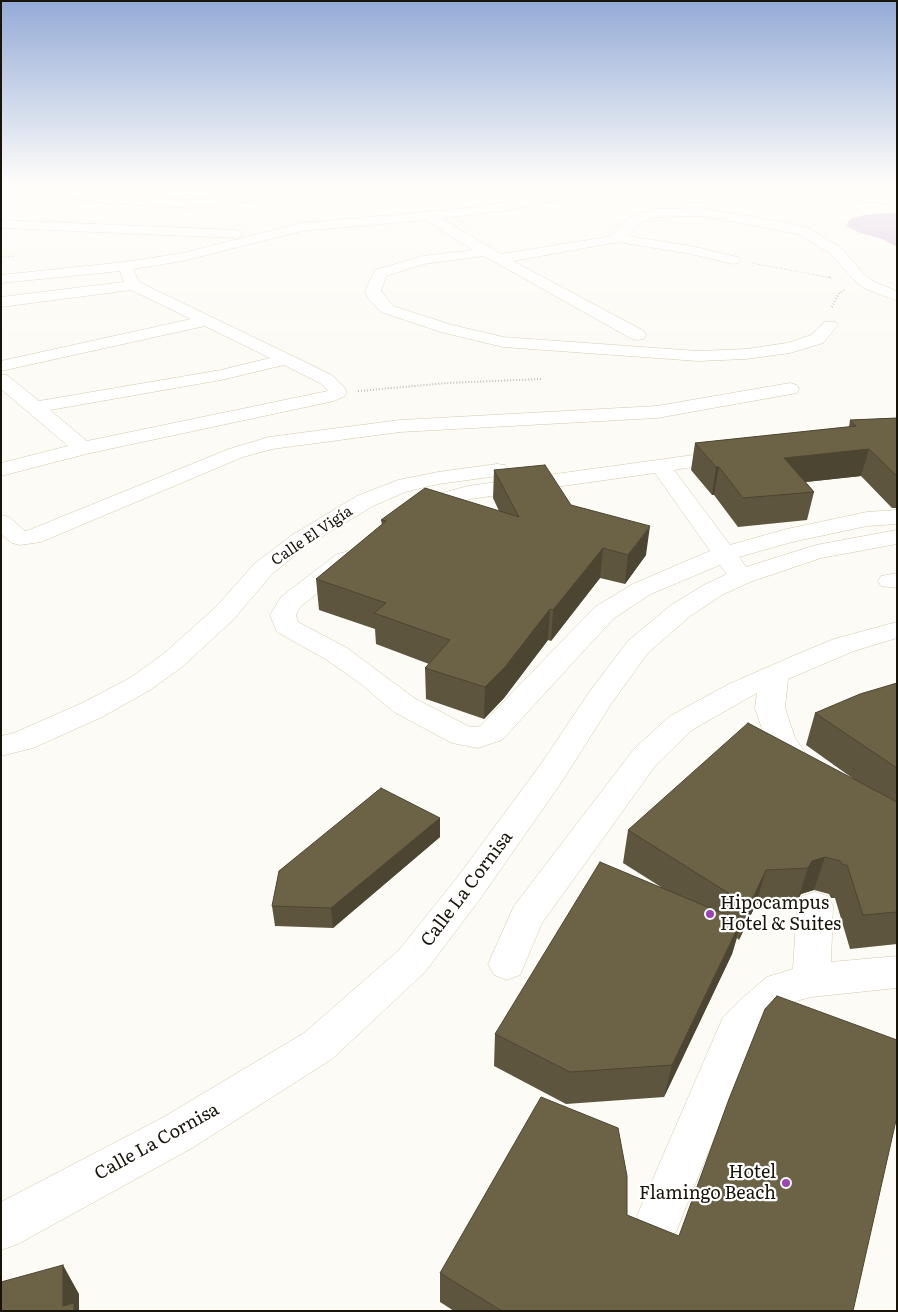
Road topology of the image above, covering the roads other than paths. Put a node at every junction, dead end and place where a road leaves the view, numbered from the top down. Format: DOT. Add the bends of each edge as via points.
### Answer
graph roads {
  1 [pos="231,245"];
  2 [pos="475,245"];
  3 [pos="591,245"];
  4 [pos="662,245"];
  5 [pos="829,245"];
  6 [pos="492,256"];
  7 [pos="733,260"];
  8 [pos="125,266"];
  9 [pos="1,279"];
  10 [pos="133,285"];
  11 [pos="897,296"];
  12 [pos="1,302"];
  13 [pos="205,321"];
  14 [pos="830,325"];
  15 [pos="638,336"];
  16 [pos="288,359"];
  17 [pos="1,366"];
  18 [pos="1,379"];
  19 [pos="790,389"];
  20 [pos="36,407"];
  21 [pos="83,448"];
  22 [pos="746,454"];
  23 [pos="617,457"];
  24 [pos="661,467"];
  25 [pos="1,470"];
  26 [pos="897,517"];
  27 [pos="400,519"];
  28 [pos="1,522"];
  29 [pos="897,537"];
  30 [pos="361,548"];
  31 [pos="732,565"];
  32 [pos="893,636"];
  33 [pos="774,674"];
  34 [pos="1,746"];
  35 [pos="809,778"];
  36 [pos="815,906"];
  37 [pos="507,964"];
  38 [pos="897,972"];
  39 [pos="812,980"];
  40 [pos="660,1216"];
  41 [pos="1,1227"];
  1 -- 8 [label="street"];
  2 -- 6 [label="street"];
  3 -- 6 [label="street"];
  4 -- 7 [label="street"];
  5 -- 11 [label="street" via="869,285"];
  6 -- 14 [label="street" via="423,260 396,267 380,273 373,291 387,309 447,329 503,342 550,346 698,356 746,354 790,348 817,339"];
  6 -- 15 [label="street"];
  8 -- 9 [label="street"];
  8 -- 10 [label="street"];
  10 -- 12 [label="street"];
  10 -- 13 [label="street"];
  13 -- 16 [label="street"];
  13 -- 17 [label="street"];
  16 -- 20 [label="street" via="160,387"];
  16 -- 21 [label="street" via="326,379 338,392"];
  18 -- 20 [label="street"];
  19 -- 28 [label="street" via="657,412 400,426 305,437 236,453 33,537 20,538"];
  20 -- 21 [label="street"];
  21 -- 25 [label="street"];
  22 -- 24 [label="street"];
  23 -- 34 [label="street, Calle El Vigía" via="438,478 398,487 365,501 300,540 263,569 225,614 172,661 140,684 92,710"];
  24 -- 27 [label="street" via="468,493 435,502"];
  24 -- 31 [label="street"];
  26 -- 31 [label="street" via="867,519 787,536"];
  29 -- 31 [label="street, Calle La Cornisa"];
  30 -- 31 [label="street" via="290,602 283,615 286,626 336,654 404,705 463,736 478,738 491,733 604,613 642,589"];
  31 -- 41 [label="street, Calle La Cornisa" via="712,590 680,611 638,647 468,889 412,961 318,1046 177,1133"];
  32 -- 33 [label="street" via="844,645"];
  33 -- 35 [label="street" via="770,708 780,738 796,765"];
  33 -- 37 [label="street" via="681,722 645,757 527,916"];
  36 -- 39 [label="street"];
  38 -- 39 [label="street"];
  39 -- 40 [label="street" via="781,989 737,1030"];
}
